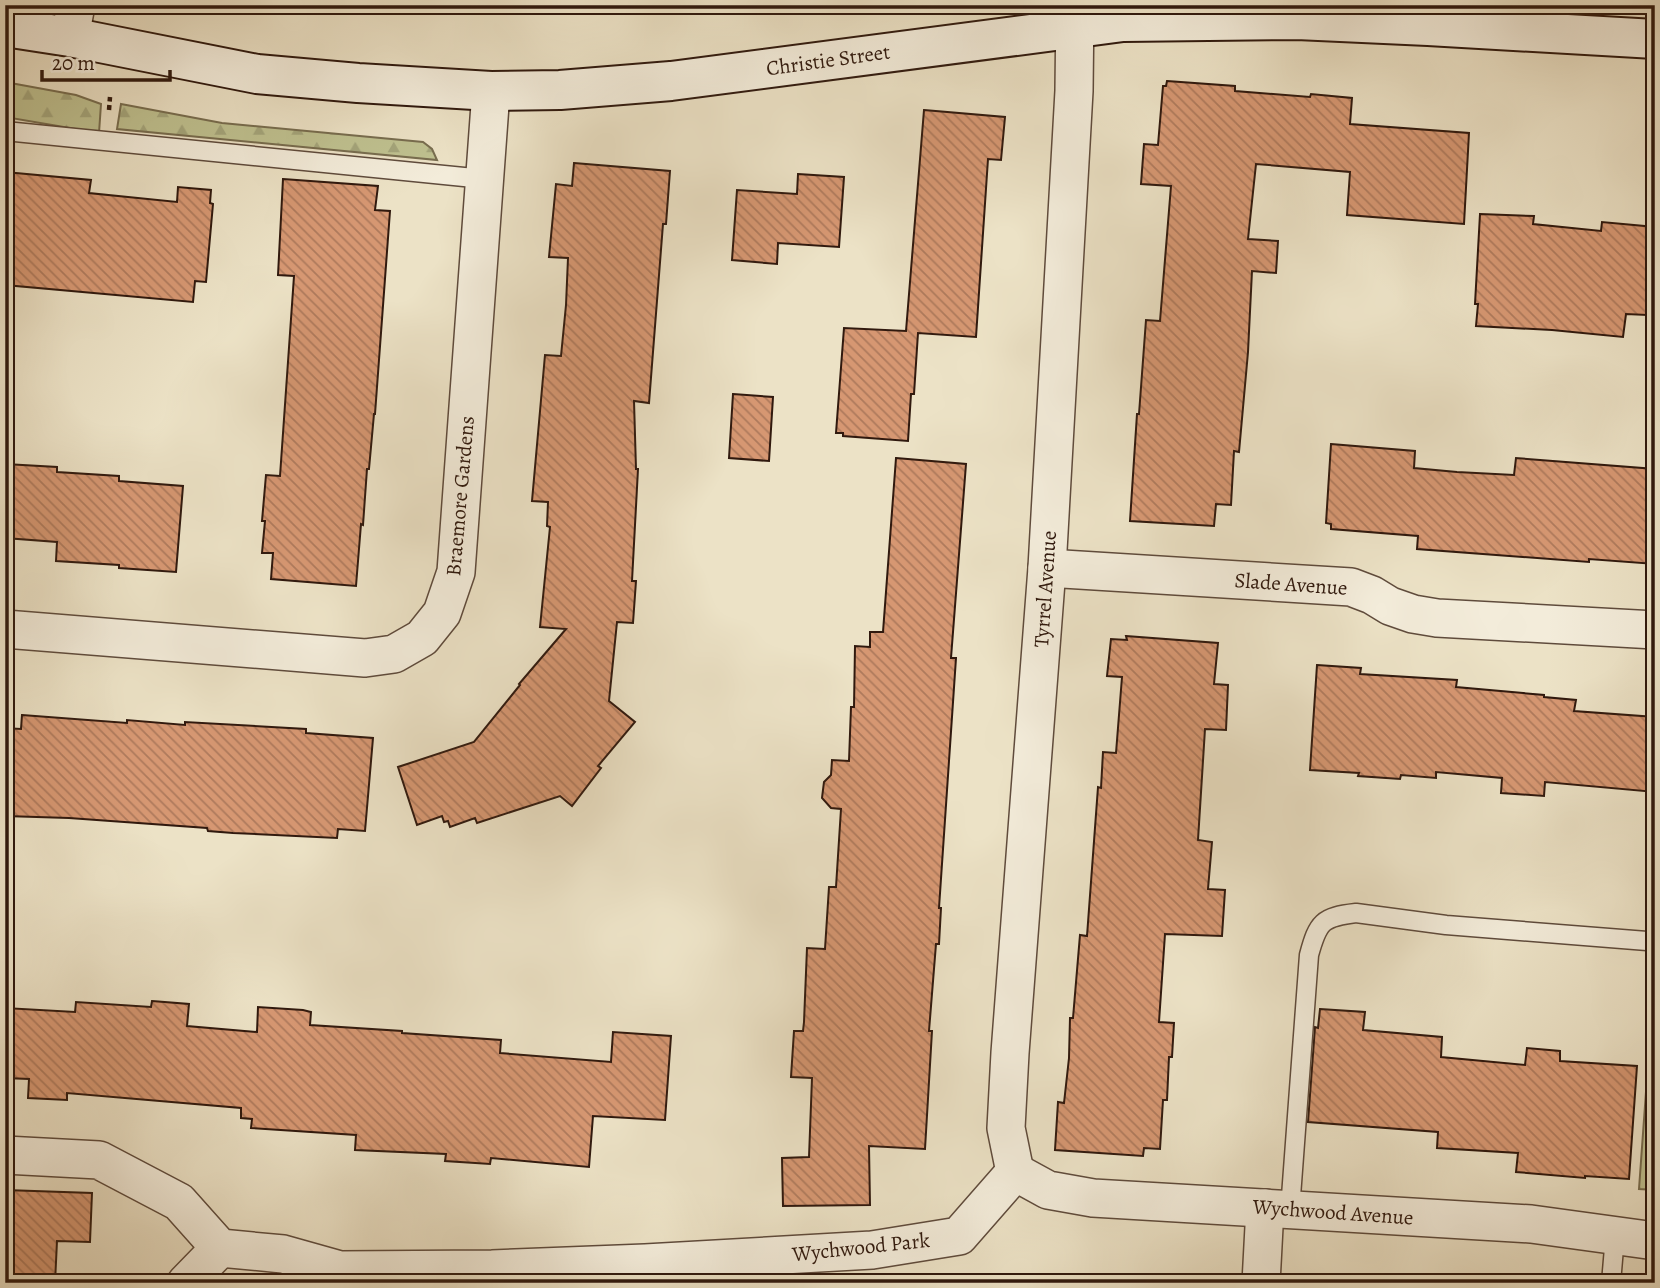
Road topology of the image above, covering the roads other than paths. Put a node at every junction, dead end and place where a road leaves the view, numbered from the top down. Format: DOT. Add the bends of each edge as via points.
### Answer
graph roads {
  1 [pos="1428,15"];
  2 [pos="1075,16"];
  3 [pos="73,21"];
  4 [pos="5,27"];
  5 [pos="1655,39"];
  6 [pos="491,91"];
  7 [pos="5,131"];
  8 [pos="484,179"];
  9 [pos="1047,568"];
  10 [pos="5,629"];
  11 [pos="1655,630"];
  12 [pos="1647,941"];
  13 [pos="5,1155"];
  14 [pos="1015,1172"];
  15 [pos="1278,1209"];
  16 [pos="1615,1236"];
  17 [pos="1655,1241"];
  18 [pos="220,1248"];
  19 [pos="186,1283"];
  20 [pos="1261,1283"];
  21 [pos="1611,1283"];
  1 -- 2 [label="street, Christie Street" via="1124,22"];
  1 -- 5 [label="street, Christie Street"];
  2 -- 6 [label="street, Christie Street" via="671,81"];
  2 -- 9 [label="street, Tyrrel Avenue"];
  3 -- 4 [label="street, Christie Street"];
  3 -- 6 [label="street, Christie Street" via="257,74"];
  6 -- 8 [label="street, Braemore Gardens"];
  7 -- 8 [label="lane"];
  8 -- 10 [label="street, Braemore Gardens" via="456,572 442,614 422,638 394,654 365,658"];
  9 -- 11 [label="street, Slade Avenue" via="1351,587 1390,606 1437,618"];
  9 -- 14 [label="street, Tyrrel Avenue" via="1006,1128"];
  12 -- 15 [label="lane" via="1356,913 1325,919 1309,954"];
  13 -- 18 [label="street" via="99,1160 179,1202"];
  14 -- 15 [label="street, Wychwood Avenue" via="1048,1191 1093,1198"];
  14 -- 18 [label="street, Wychwood Park" via="959,1236 872,1250 506,1269 340,1270 283,1254"];
  15 -- 16 [label="street, Wychwood Avenue" via="1531,1224"];
  15 -- 20 [label="street"];
  16 -- 17 [label="street, Wychwood Avenue"];
  16 -- 21 [label="lane"];
  18 -- 19 [label="street"];
}
